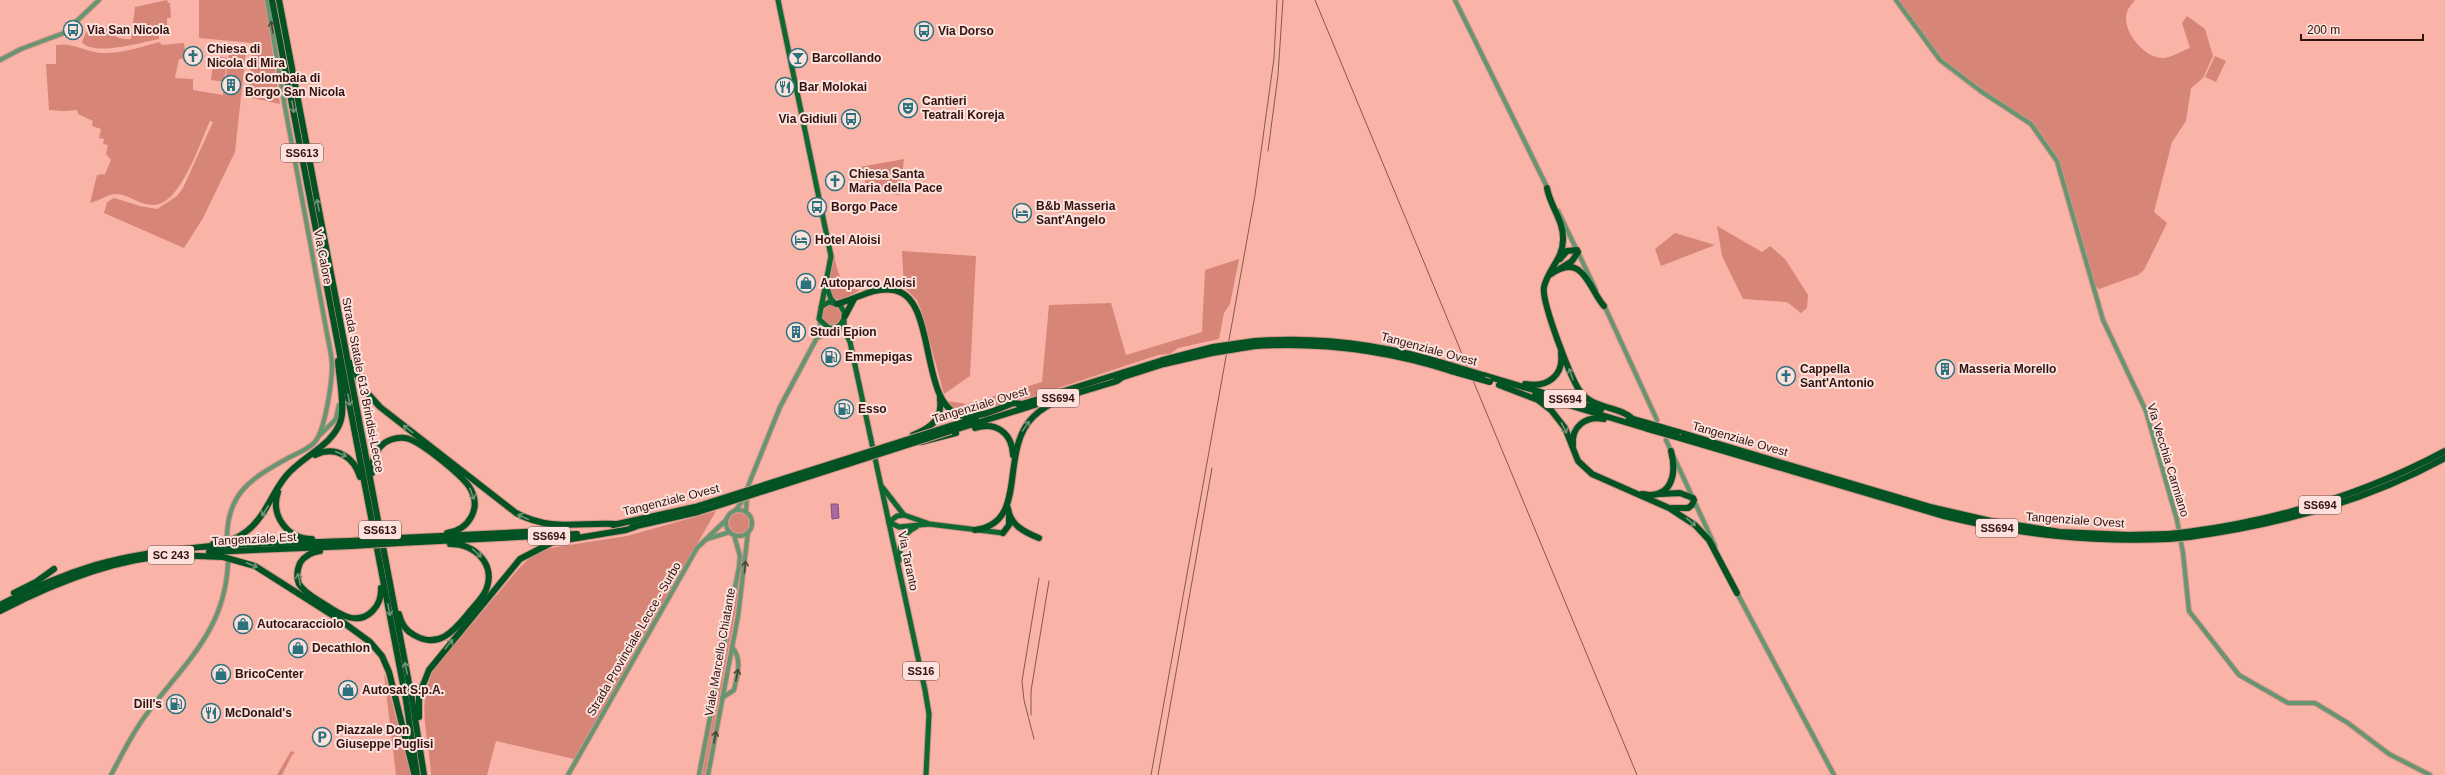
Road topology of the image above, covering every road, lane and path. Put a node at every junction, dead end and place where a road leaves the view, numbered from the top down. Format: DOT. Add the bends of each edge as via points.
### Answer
graph roads {
  1 [pos="99,0"];
  2 [pos="267,0"];
  3 [pos="272,0"];
  4 [pos="279,0"];
  5 [pos="282,0"];
  6 [pos="778,0"];
  7 [pos="1455,0"];
  8 [pos="1896,0"];
  9 [pos="284,30"];
  10 [pos="0,60"];
  11 [pos="1547,188"];
  12 [pos="1578,251"];
  13 [pos="1557,262"];
  14 [pos="1560,269"];
  15 [pos="1548,276"];
  16 [pos="826,282"];
  17 [pos="855,297"];
  18 [pos="836,303"];
  19 [pos="334,306"];
  20 [pos="1604,306"];
  21 [pos="821,307"];
  22 [pos="844,318"];
  23 [pos="820,322"];
  24 [pos="833,328"];
  25 [pos="816,341"];
  26 [pos="1560,345"];
  27 [pos="852,352"];
  28 [pos="1163,362"];
  29 [pos="1451,368"];
  30 [pos="1121,378"];
  31 [pos="1487,378"];
  32 [pos="1499,385"];
  33 [pos="340,389"];
  34 [pos="940,393"];
  35 [pos="1022,404"];
  36 [pos="323,419"];
  37 [pos="1633,419"];
  38 [pos="1657,420"];
  39 [pos="332,424"];
  40 [pos="1648,426"];
  41 [pos="951,431"];
  42 [pos="319,436"];
  43 [pos="1666,440"];
  44 [pos="879,448"];
  45 [pos="1671,451"];
  46 [pos="2445,451"];
  47 [pos="1575,455"];
  48 [pos="2445,458"];
  49 [pos="1013,463"];
  50 [pos="881,484"];
  51 [pos="747,485"];
  52 [pos="1632,492"];
  53 [pos="1655,495"];
  54 [pos="1694,499"];
  55 [pos="1669,508"];
  56 [pos="696,510"];
  57 [pos="736,510"];
  58 [pos="746,512"];
  59 [pos="904,515"];
  60 [pos="1006,516"];
  61 [pos="378,520"];
  62 [pos="726,520"];
  63 [pos="889,522"];
  64 [pos="372,523"];
  65 [pos="616,524"];
  66 [pos="929,524"];
  67 [pos="918,525"];
  68 [pos="635,526"];
  69 [pos="975,530"];
  70 [pos="748,532"];
  71 [pos="1003,533"];
  72 [pos="732,534"];
  73 [pos="2188,535"];
  74 [pos="227,538"];
  75 [pos="1039,538"];
  76 [pos="413,540"];
  77 [pos="704,540"];
  78 [pos="399,541"];
  79 [pos="342,544"];
  80 [pos="173,552"];
  81 [pos="378,554"];
  82 [pos="228,563"];
  83 [pos="386,565"];
  84 [pos="54,569"];
  85 [pos="899,569"];
  86 [pos="1737,593"];
  87 [pos="0,605"];
  88 [pos="0,611"];
  89 [pos="732,647"];
  90 [pos="722,698"];
  91 [pos="424,774"];
  92 [pos="111,775"];
  93 [pos="414,775"];
  94 [pos="417,775"];
  95 [pos="568,775"];
  96 [pos="699,775"];
  97 [pos="708,775"];
  98 [pos="926,775"];
  99 [pos="1834,775"];
  100 [pos="2430,775"];
  1 -- 10 [label="street" via="64,33 20,49"];
  36 -- 2 [label="street, Via Calore, one-way" via="332,368 330,351"];
  3 -- 19 [label="highway, Strada Statale 613 Brindisi-Lecce / SS613, one-way"];
  4 -- 9 [label="highway, Strada Statale 613 Brindisi-Lecce / SS613"];
  5 -- 9 [label="highway"];
  6 -- 16 [label="main road" via="830,247"];
  7 -- 11 [label="street"];
  8 -- 100 [label="street, Via Vecchia Carmiano" via="1940,60 1982,92 2031,124 2057,161 2103,320 2146,411 2178,526 2189,611 2238,675 2288,704 2308,702 2321,706 2389,754"];
  19 -- 9 [label="highway, Strada Statale 613 Brindisi-Lecce / SS613, one-way"];
  11 -- 12 [label="street"];
  11 -- 13 [label="highway" via="1563,235 1562,249"];
  12 -- 13 [label="highway" via="1567,251"];
  12 -- 14 [label="highway" via="1572,261"];
  12 -- 20 [label="street"];
  13 -- 15 [label="highway"];
  14 -- 15 [label="highway"];
  14 -- 20 [label="highway" via="1573,268 1584,274"];
  15 -- 26 [label="highway" via="1544,298"];
  16 -- 18 [label="main road, Via Taranto" via="829,295"];
  16 -- 21 [label="main road"];
  17 -- 18 [label="highway"];
  17 -- 22 [label="highway"];
  17 -- 34 [label="highway" via="872,291 892,290 905,294 910,299"];
  18 -- 21 [label="main road" via="828,302"];
  18 -- 22 [label="main road, Via Taranto" via="843,308"];
  19 -- 33 [label="highway"];
  19 -- 61 [label="highway, Strada Statale 613 Brindisi-Lecce / SS613"];
  19 -- 64 [label="highway, Strada Statale 613 Brindisi-Lecce / SS613, one-way"];
  65 -- 19 [label="highway, one-way" via="544,524 525,518 500,503 367,394 353,368"];
  20 -- 38 [label="street"];
  21 -- 23 [label="main road" via="818,315"];
  22 -- 24 [label="main road"];
  22 -- 27 [label="main road, Via Taranto" via="844,329"];
  23 -- 24 [label="main road, Via Taranto"];
  23 -- 25 [label="street" via="821,329"];
  24 -- 25 [label="street"];
  24 -- 27 [label="main road, Via Taranto" via="843,334"];
  25 -- 51 [label="street" via="785,396"];
  26 -- 31 [label="highway" via="1560,369 1546,384 1532,385"];
  37 -- 26 [label="highway, one-way" via="1586,397 1574,381"];
  27 -- 50 [label="main road, Via Taranto / SS16"];
  28 -- 29 [label="highway, Tangenziale Ovest / SS694, bridge" via="1213,347 1289,339 1327,340 1395,352"];
  28 -- 30 [label="highway, Tangenziale Ovest / SS694"];
  28 -- 35 [label="highway, Tangenziale Ovest / SS694"];
  29 -- 31 [label="highway, Tangenziale Ovest / SS694, bridge"];
  29 -- 31 [label="highway, Tangenziale Ovest / SS694, bridge"];
  30 -- 41 [label="highway, Tangenziale Ovest / SS694"];
  49 -- 30 [label="highway, one-way" via="1022,432 1040,411 1061,400"];
  31 -- 32 [label="highway, Tangenziale Ovest / SS694"];
  31 -- 37 [label="highway, Tangenziale Ovest / SS694"];
  32 -- 40 [label="highway, Tangenziale Ovest / SS694"];
  32 -- 47 [label="highway, one-way" via="1538,400 1551,410 1565,428"];
  33 -- 39 [label="street" via="339,409"];
  33 -- 80 [label="highway, one-way" via="341,419 332,436 285,477 265,512 253,526 224,542"];
  34 -- 35 [label="highway" via="949,409 964,416 1014,403"];
  34 -- 44 [label="highway, bridge" via="940,413 930,428"];
  35 -- 41 [label="highway, Tangenziale Ovest / SS694"];
  36 -- 39 [label="street" via="327,425"];
  36 -- 42 [label="street, Via Calore"];
  37 -- 40 [label="highway, Tangenziale Ovest / SS694"];
  39 -- 42 [label="street"];
  40 -- 47 [label="highway" via="1641,429 1602,418 1588,419 1574,432"];
  40 -- 73 [label="highway, Tangenziale Ovest / SS694, bridge" via="1964,516 2026,528 2095,535"];
  41 -- 44 [label="highway, Tangenziale Ovest / SS694, bridge"];
  41 -- 49 [label="highway" via="987,425 1000,429 1011,442"];
  41 -- 56 [label="highway, Tangenziale Ovest / SS694, bridge"];
  42 -- 74 [label="street" via="310,446 261,473 244,487 232,506"];
  43 -- 45 [label="street"];
  44 -- 56 [label="highway, Tangenziale Ovest / SS694, bridge"];
  45 -- 53 [label="highway" via="1675,470 1672,480 1664,490"];
  45 -- 54 [label="street"];
  46 -- 73 [label="highway, Tangenziale Ovest / SS694" via="2388,480 2317,506"];
  47 -- 52 [label="highway" via="1592,474"];
  48 -- 73 [label="highway, Tangenziale Ovest / SS694" via="2376,490 2317,511 2255,527"];
  49 -- 60 [label="highway"];
  50 -- 59 [label="main road"];
  50 -- 63 [label="main road, Via Taranto / SS16"];
  51 -- 57 [label="street"];
  51 -- 58 [label="street, Viale Marcello Chiatante"];
  52 -- 53 [label="highway"];
  52 -- 55 [label="highway"];
  53 -- 54 [label="highway" via="1680,493"];
  54 -- 55 [label="highway" via="1688,508"];
  54 -- 86 [label="street"];
  55 -- 86 [label="highway, one-way" via="1687,518 1704,534"];
  56 -- 65 [label="highway, Tangenziale Ovest / SS694"];
  56 -- 68 [label="highway, Tangenziale Ovest / SS694"];
  57 -- 58 [label="street"];
  57 -- 62 [label="street" via="729,514"];
  58 -- 70 [label="street, Viale Marcello Chiatante" via="751,520"];
  59 -- 63 [label="main road" via="897,516"];
  59 -- 66 [label="main road"];
  60 -- 69 [label="highway" via="990,527"];
  60 -- 71 [label="highway" via="1008,525"];
  60 -- 75 [label="highway" via="1022,530"];
  61 -- 76 [label="highway, one-way" via="372,472 373,458 388,441 396,438 412,440 464,480 470,487 475,503 471,519 458,530"];
  61 -- 83 [label="highway, Strada Statale 613 Brindisi-Lecce / SS613"];
  62 -- 72 [label="street, Viale Marcello Chiatante"];
  62 -- 77 [label="street, Strada Provinciale Lecce - Surbo"];
  63 -- 67 [label="main road" via="899,527"];
  63 -- 85 [label="main road, Via Taranto / SS16"];
  79 -- 64 [label="highway, one-way" via="302,538 290,532 278,516 276,503 279,490 296,469 314,455 321,452 336,452 349,458 358,471"];
  64 -- 81 [label="highway, Strada Statale 613 Brindisi-Lecce / SS613"];
  65 -- 76 [label="highway, Tangenziale Ovest / SS694"];
  66 -- 67 [label="main road"];
  66 -- 69 [label="main road"];
  67 -- 85 [label="main road" via="906,533 900,543"];
  68 -- 76 [label="highway, Tangenziale Ovest / SS694" via="586,533"];
  91 -- 68 [label="highway, one-way" via="418,711 419,696 425,678 436,659 514,565 528,554 554,542 626,530"];
  69 -- 71 [label="main road"];
  70 -- 72 [label="street" via="742,536"];
  89 -- 70 [label="street, Viale Marcello Chiatante, one-way" via="746,568"];
  72 -- 77 [label="street"];
  72 -- 96 [label="street, Viale Marcello Chiatante" via="740,556 739,567"];
  76 -- 78 [label="highway, Tangenziale Ovest / SS694"];
  76 -- 83 [label="highway, one-way" via="465,546 484,560 489,577 485,592 450,634 430,641 417,637 406,629"];
  77 -- 95 [label="street, Strada Provinciale Lecce - Surbo" via="697,548"];
  78 -- 79 [label="highway, Tangenziale Est / SC 243, bridge"];
  79 -- 80 [label="highway, Tangenziale Est / SC 243"];
  81 -- 79 [label="highway, one-way" via="380,600 368,615 349,618 307,593 299,584 297,577 300,564 308,554"];
  80 -- 87 [label="highway, Tangenziale Est / SC 243" via="128,557 88,568 51,581"];
  80 -- 88 [label="highway, Tangenziale Est / SC 243" via="90,572 44,589"];
  80 -- 93 [label="highway, one-way" via="223,557 255,566 328,611 370,642 382,656 390,672"];
  81 -- 94 [label="highway, Strada Statale 613 Brindisi-Lecce / SS613, one-way" via="415,748"];
  82 -- 92 [label="street" via="225,594 208,632 182,672 146,715"];
  91 -- 83 [label="highway, Strada Statale 613 Brindisi-Lecce / SS613, one-way"];
  84 -- 87 [label="highway" via="9,596"];
  85 -- 98 [label="main road, Via Taranto / SS16" via="929,714"];
  86 -- 99 [label="street"];
  89 -- 90 [label="street, Viale Marcello Chiatante"];
  90 -- 89 [label="street, one-way" via="734,690 738,671 737,652"];
  97 -- 90 [label="street, Viale Marcello Chiatante, one-way"];
}
